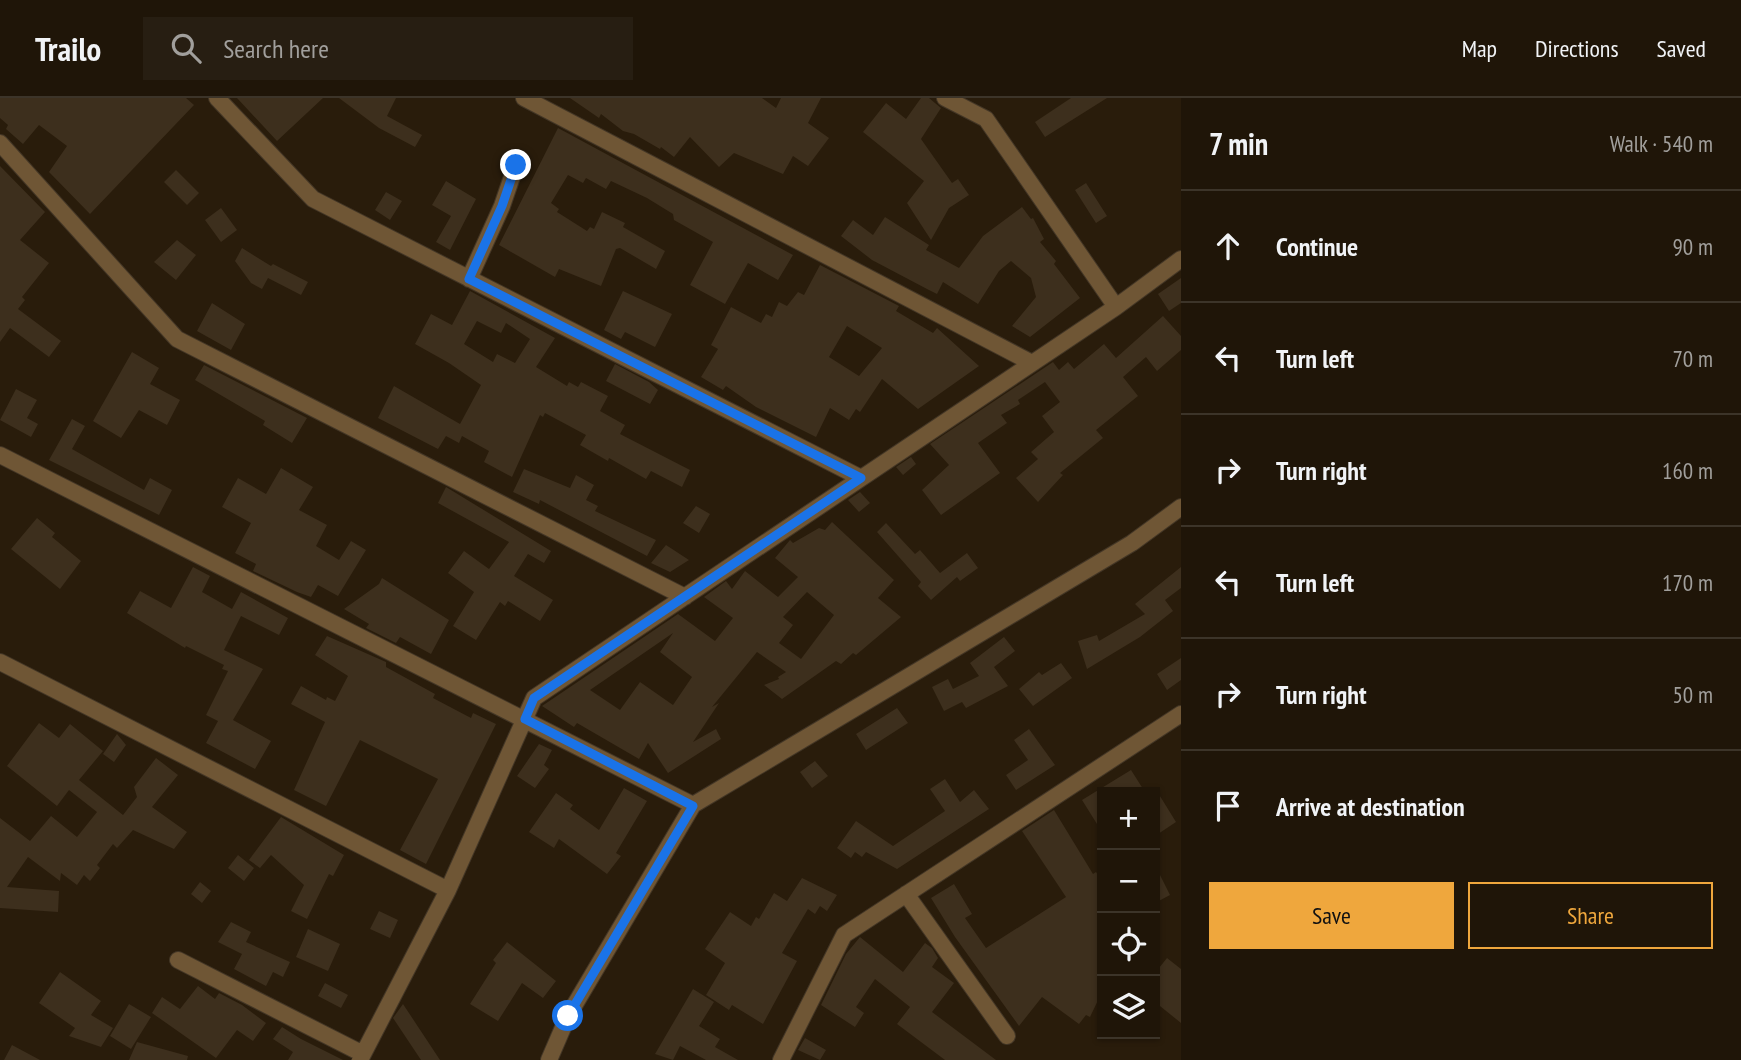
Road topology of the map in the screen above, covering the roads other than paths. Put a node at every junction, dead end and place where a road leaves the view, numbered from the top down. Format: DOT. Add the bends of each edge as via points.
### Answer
graph roads {
  1 [pos="217,98"];
  2 [pos="524,98"];
  3 [pos="945,98"];
  4 [pos="0,143"];
  5 [pos="516,165"];
  6 [pos="1181,259"];
  7 [pos="469,279"];
  8 [pos="1116,307"];
  9 [pos="1032,363"];
  10 [pos="0,455"];
  11 [pos="861,478"];
  12 [pos="1181,508"];
  13 [pos="685,597"];
  14 [pos="0,662"];
  15 [pos="1181,714"];
  16 [pos="525,719"];
  17 [pos="693,806"];
  18 [pos="447,890"];
  19 [pos="906,894"];
  20 [pos="178,960"];
  21 [pos="1007,1036"];
  22 [pos="362,1057"];
  23 [pos="784,1059"];
  24 [pos="549,1060"];
  1 -- 7 [label="street" via="313,199"];
  2 -- 9 [label="street"];
  3 -- 8 [label="street" via="986,119"];
  4 -- 13 [label="street" via="177,339"];
  5 -- 7 [label="street"];
  6 -- 8 [label="street"];
  7 -- 11 [label="street"];
  8 -- 9 [label="street"];
  9 -- 11 [label="street"];
  10 -- 16 [label="street"];
  11 -- 13 [label="street"];
  12 -- 17 [label="street" via="1132,543"];
  13 -- 16 [label="street" via="534,698"];
  14 -- 18 [label="street"];
  15 -- 19 [label="street"];
  16 -- 17 [label="street"];
  16 -- 18 [label="street"];
  17 -- 24 [label="street" via="568,1016"];
  18 -- 22 [label="street"];
  19 -- 21 [label="street"];
  19 -- 23 [label="street" via="844,935"];
  20 -- 22 [label="street"];
}
